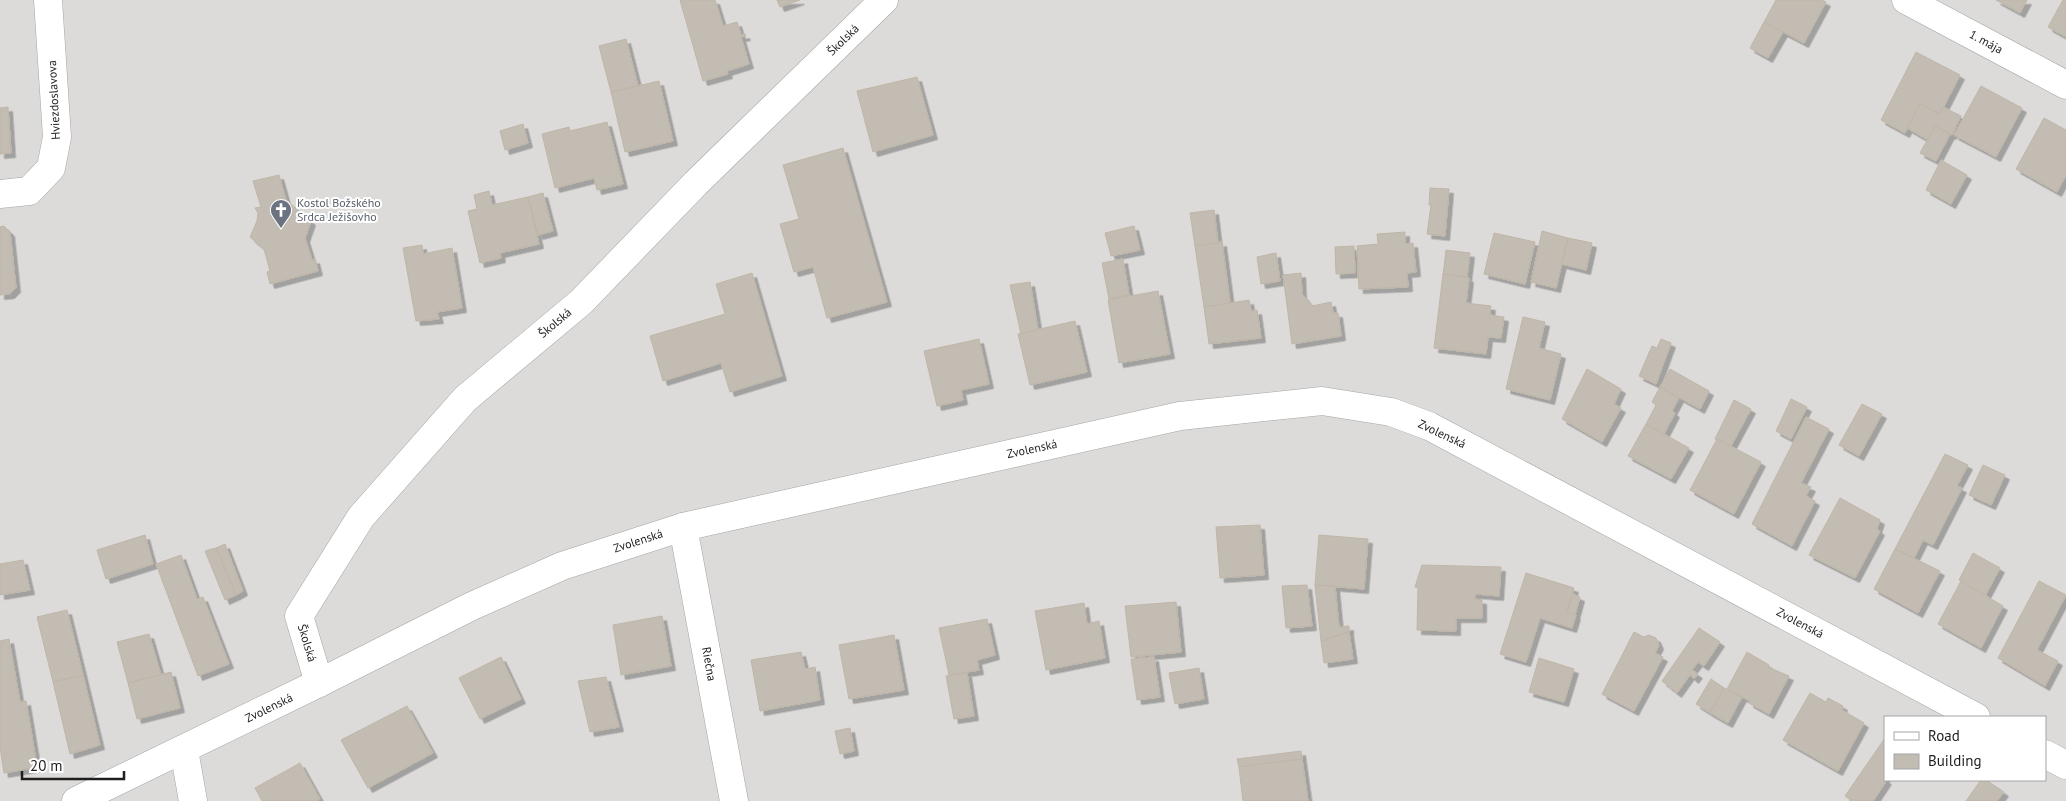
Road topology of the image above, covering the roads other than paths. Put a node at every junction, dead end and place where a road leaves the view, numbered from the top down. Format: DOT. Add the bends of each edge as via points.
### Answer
graph roads {
  1 [pos="48,0"];
  2 [pos="884,0"];
  3 [pos="1906,0"];
  4 [pos="2066,85"];
  5 [pos="0,194"];
  6 [pos="683,527"];
  7 [pos="319,684"];
  8 [pos="1974,716"];
  9 [pos="184,750"];
  10 [pos="2046,755"];
  11 [pos="2066,765"];
  12 [pos="76,801"];
  13 [pos="193,801"];
  14 [pos="734,801"];
  1 -- 5 [label="street, Hviezdoslavova" via="57,137 51,168 29,191"];
  2 -- 7 [label="street, Školská" via="696,183 581,302 465,399 362,517 299,616"];
  3 -- 4 [label="street, 1. mája"];
  6 -- 7 [label="street, Zvolenská" via="562,566 472,606"];
  6 -- 8 [label="street, Zvolenská" via="1180,416 1322,401 1358,406 1391,412 1437,430"];
  6 -- 14 [label="street, Riečna"];
  7 -- 9 [label="street, Zvolenská"];
  9 -- 12 [label="street, Zvolenská"];
  9 -- 13 [label="street"];
  10 -- 11 [label="street"];
}
